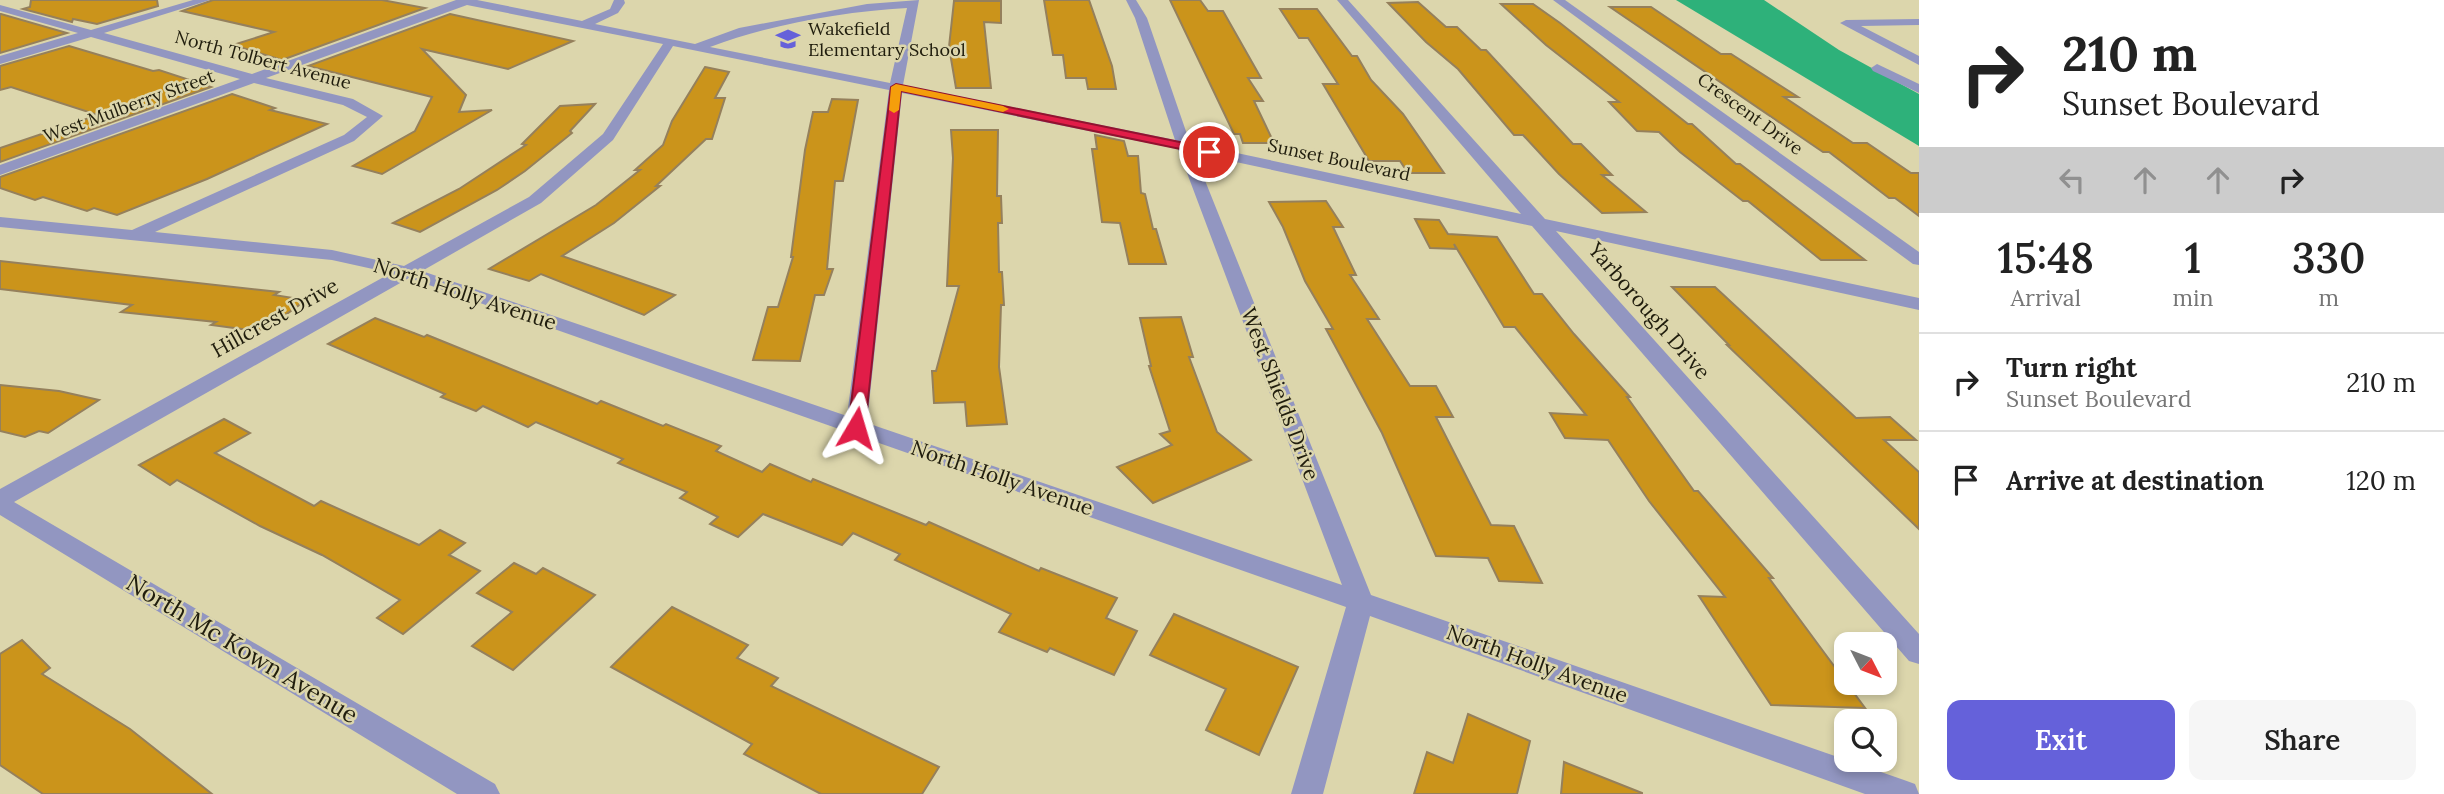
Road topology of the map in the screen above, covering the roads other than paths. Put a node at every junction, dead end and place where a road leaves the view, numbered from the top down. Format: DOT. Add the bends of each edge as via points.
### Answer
graph roads {
  1 [pos="205,0"];
  2 [pos="619,0"];
  3 [pos="1131,0"];
  4 [pos="1342,0"];
  5 [pos="1558,0"];
  6 [pos="471,1"];
  7 [pos="914,2"];
  8 [pos="0,8"];
  9 [pos="1919,22"];
  10 [pos="584,24"];
  11 [pos="91,33"];
  12 [pos="671,41"];
  13 [pos="697,47"];
  14 [pos="0,60"];
  15 [pos="1919,61"];
  16 [pos="1919,74"];
  17 [pos="255,79"];
  18 [pos="896,87"];
  19 [pos="1919,89"];
  20 [pos="1184,146"];
  21 [pos="0,170"];
  22 [pos="0,222"];
  23 [pos="1542,224"];
  24 [pos="134,235"];
  25 [pos="1919,260"];
  26 [pos="405,271"];
  27 [pos="1919,304"];
  28 [pos="856,428"];
  29 [pos="0,502"];
  30 [pos="1361,602"];
  31 [pos="1919,653"];
  32 [pos="484,794"];
  33 [pos="1307,794"];
  34 [pos="1904,794"];
  1 -- 11 [label="street"];
  2 -- 10 [label="street" via="614,11"];
  3 -- 20 [label="street, West Shields Drive"];
  4 -- 23 [label="street, Yarborough Drive"];
  5 -- 25 [label="street, Crescent Drive"];
  6 -- 10 [label="street, Sunset Boulevard"];
  6 -- 17 [label="street, West Mulberry Street"];
  7 -- 13 [label="street" via="718,37"];
  7 -- 18 [label="street"];
  8 -- 11 [label="street, North Tolbert Avenue"];
  9 -- 15 [label="street" via="1846,23"];
  10 -- 12 [label="street, Sunset Boulevard"];
  11 -- 14 [label="street"];
  11 -- 17 [label="street, North Tolbert Avenue"];
  12 -- 13 [label="street, Sunset Boulevard"];
  12 -- 26 [label="street, Hillcrest Drive" via="608,137 535,200"];
  13 -- 18 [label="street, Sunset Boulevard"];
  16 -- 19 [label="street" via="1882,71"];
  17 -- 21 [label="street, West Mulberry Street"];
  17 -- 24 [label="street, North Tolbert Avenue" via="348,102 376,116 349,138"];
  18 -- 20 [label="street, Sunset Boulevard"];
  18 -- 28 [label="street"];
  20 -- 23 [label="street, Sunset Boulevard"];
  20 -- 30 [label="street, West Shields Drive"];
  22 -- 24 [label="street, North Holly Avenue"];
  23 -- 27 [label="street, Sunset Boulevard"];
  23 -- 31 [label="street, Yarborough Drive"];
  24 -- 26 [label="street, North Holly Avenue" via="332,255"];
  26 -- 28 [label="street, North Holly Avenue"];
  26 -- 29 [label="street, Hillcrest Drive"];
  28 -- 30 [label="street, North Holly Avenue"];
  29 -- 32 [label="street, North Mc Kown Avenue"];
  30 -- 33 [label="street"];
  30 -- 34 [label="street, North Holly Avenue"];
}
